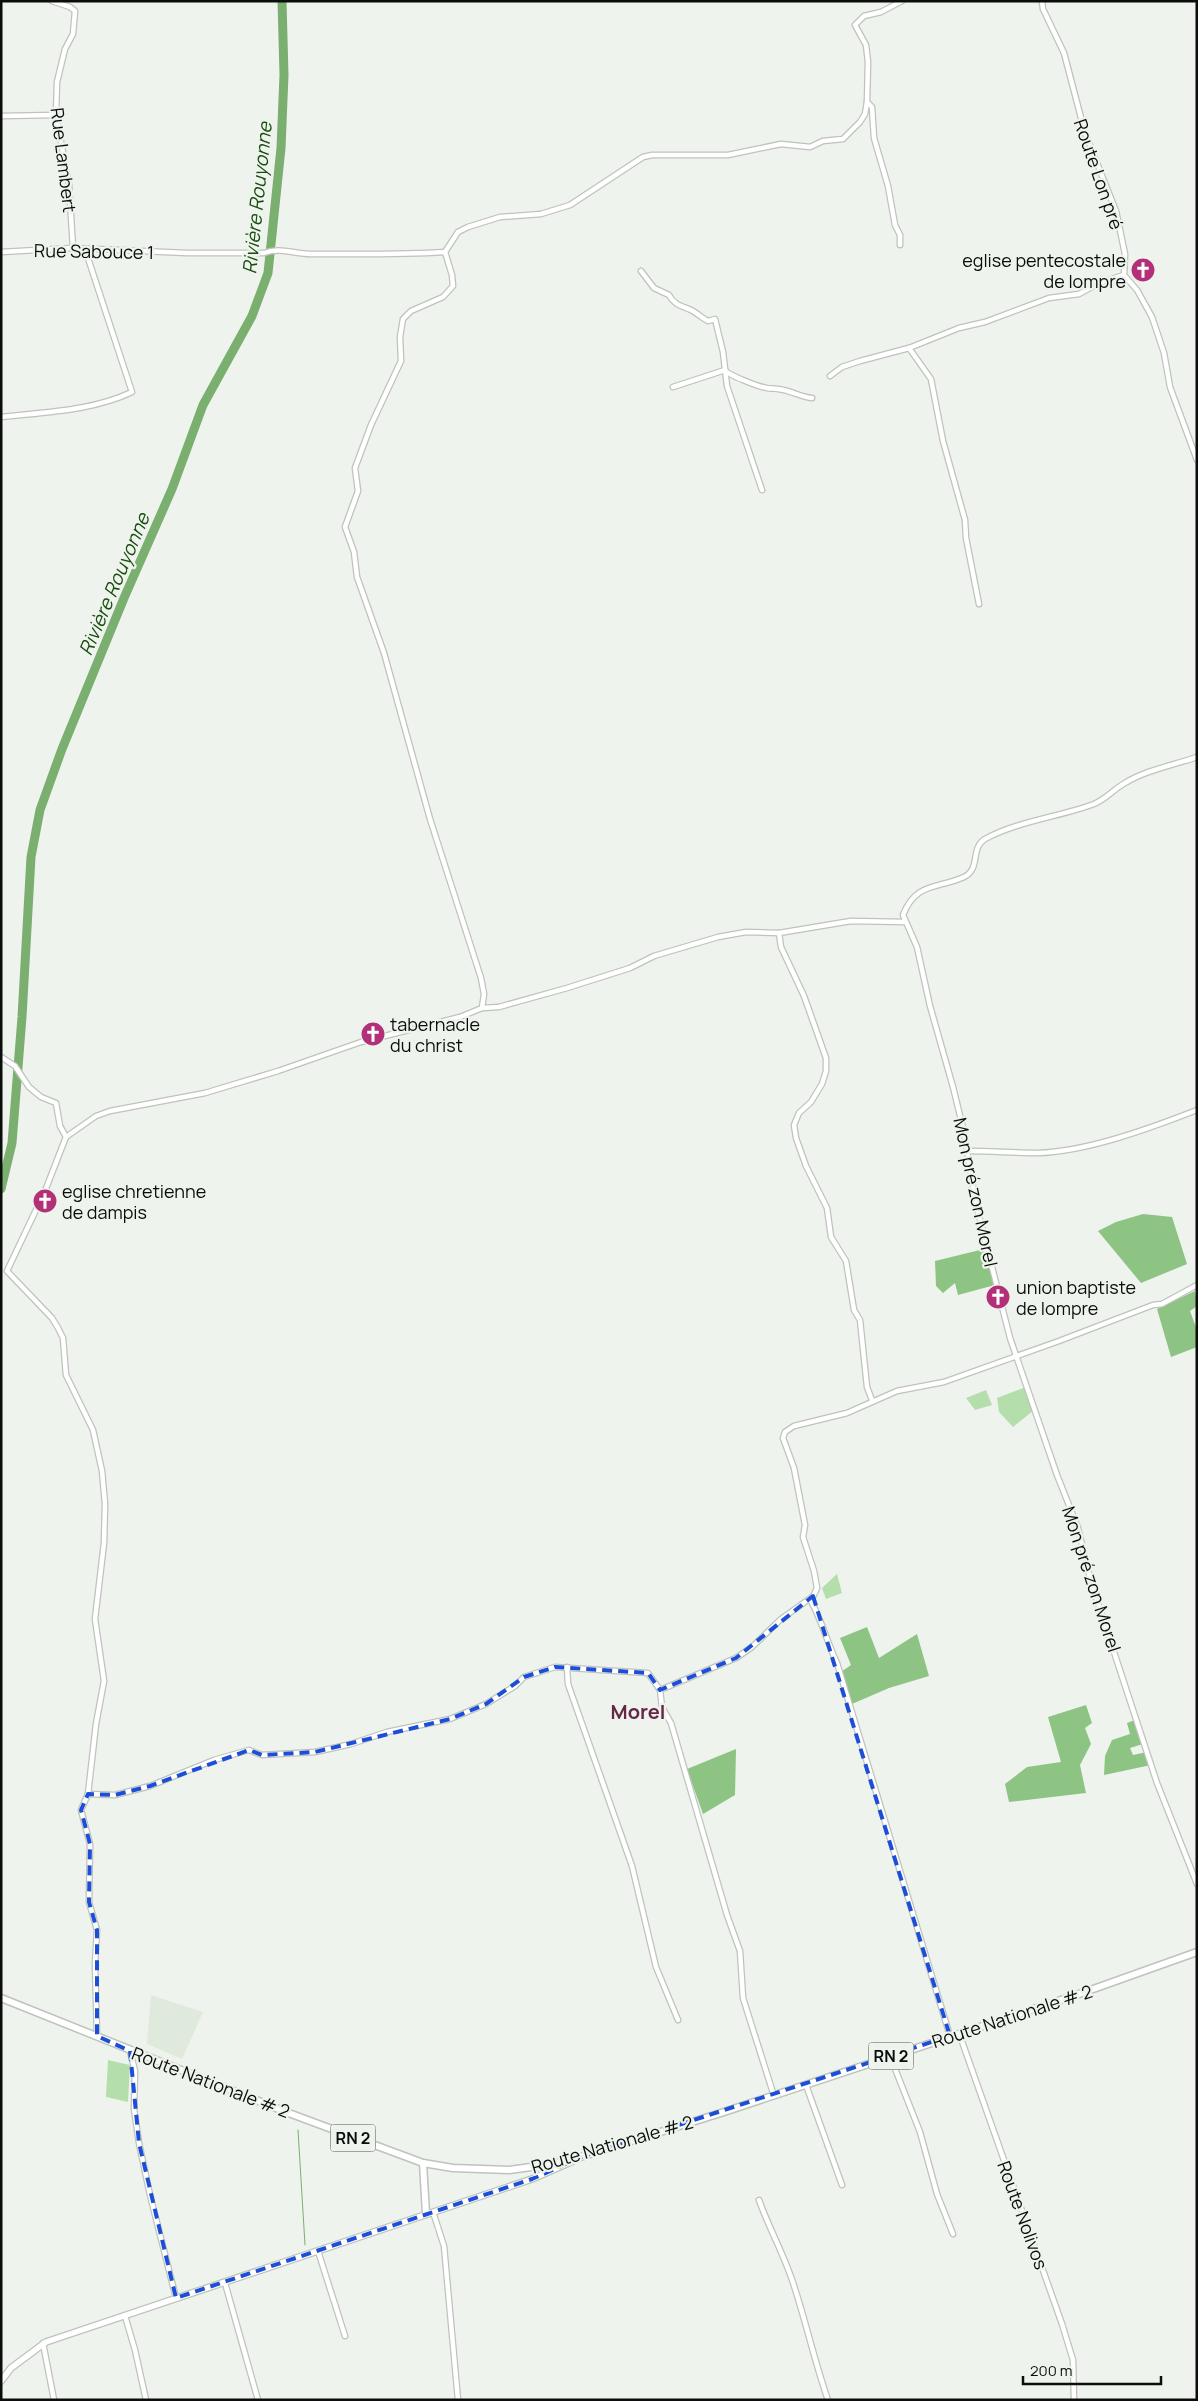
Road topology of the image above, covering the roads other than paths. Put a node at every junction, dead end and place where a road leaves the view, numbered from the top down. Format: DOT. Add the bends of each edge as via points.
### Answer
graph roads {
  1 [pos="52,1"];
  2 [pos="902,1"];
  3 [pos="1042,1"];
  4 [pos="867,102"];
  5 [pos="56,115"];
  6 [pos="1,116"];
  7 [pos="900,245"];
  8 [pos="74,248"];
  9 [pos="85,249"];
  10 [pos="1,252"];
  11 [pos="445,252"];
  12 [pos="641,270"];
  13 [pos="1124,275"];
  14 [pos="908,348"];
  15 [pos="725,370"];
  16 [pos="830,376"];
  17 [pos="673,388"];
  18 [pos="812,398"];
  19 [pos="1,417"];
  20 [pos="1197,460"];
  21 [pos="762,490"];
  22 [pos="979,604"];
  23 [pos="1197,756"];
  24 [pos="905,922"];
  25 [pos="779,933"];
  26 [pos="482,1008"];
  27 [pos="1,1057"];
  28 [pos="1197,1110"];
  29 [pos="66,1137"];
  30 [pos="968,1151"];
  31 [pos="1197,1285"];
  32 [pos="1016,1356"];
  33 [pos="872,1400"];
  34 [pos="813,1596"];
  35 [pos="566,1667"];
  36 [pos="660,1690"];
  37 [pos="88,1794"];
  38 [pos="1197,1884"];
  39 [pos="1197,1952"];
  40 [pos="1,1998"];
  41 [pos="678,2020"];
  42 [pos="959,2033"];
  43 [pos="97,2036"];
  44 [pos="950,2036"];
  45 [pos="130,2051"];
  46 [pos="890,2056"];
  47 [pos="806,2086"];
  48 [pos="774,2096"];
  49 [pos="584,2156"];
  50 [pos="423,2163"];
  51 [pos="842,2186"];
  52 [pos="759,2200"];
  53 [pos="429,2213"];
  54 [pos="953,2234"];
  55 [pos="318,2251"];
  56 [pos="224,2284"];
  57 [pos="176,2298"];
  58 [pos="125,2316"];
  59 [pos="345,2336"];
  60 [pos="43,2343"];
  61 [pos="1,2381"];
  62 [pos="54,2400"];
  63 [pos="146,2400"];
  64 [pos="258,2400"];
  65 [pos="458,2400"];
  66 [pos="828,2400"];
  67 [pos="1074,2400"];
  1 -- 5 [label="street, Rue Lambert" via="75,12 73,34 65,49 57,82"];
  2 -- 4 [label="street" via="881,12 864,16 856,25 866,45"];
  3 -- 13 [label="street, Route Lon pré" via="1042,9 1064,53 1085,133 1116,210 1125,254"];
  4 -- 7 [label="street" via="872,107 874,138 900,234"];
  4 -- 11 [label="street" via="860,122 843,139 823,141 810,147 781,144 728,155 643,157 570,206 541,214 500,217 468,227 458,232"];
  5 -- 6 [label="street"];
  5 -- 8 [label="street, Rue Lambert" via="69,185"];
  8 -- 9 [label="street, Rue Sabouce 1"];
  8 -- 10 [label="street, Rue Sabouce 1"];
  9 -- 11 [label="street, Rue Sabouce 1" via="408,255"];
  9 -- 19 [label="street" via="132,392 117,400 82,408"];
  11 -- 26 [label="street" via="452,286 443,297 411,311 403,319 401,361 371,425 356,468 358,491 345,527 354,552 357,577 386,659 430,819 481,978"];
  12 -- 15 [label="street" via="654,288 669,295 679,306 708,321 716,319"];
  13 -- 14 [label="street" via="1079,294 1048,298"];
  13 -- 20 [label="street" via="1152,317 1164,353 1170,387"];
  14 -- 16 [label="street" via="842,367"];
  14 -- 22 [label="street" via="931,379 965,520"];
  15 -- 17 [label="street"];
  15 -- 18 [label="street" via="733,377 766,388 779,388"];
  15 -- 21 [label="street" via="727,386"];
  23 -- 24 [label="street" via="1125,783 1098,802 985,840 977,848 975,866 965,877 937,885 908,902 903,915"];
  24 -- 25 [label="street" via="851,921"];
  24 -- 30 [label="street, Mon pré zon Morel" via="921,962"];
  25 -- 26 [label="street" via="746,932 718,937 535,998"];
  25 -- 33 [label="street" via="781,947 804,996 826,1058 822,1084 811,1102 799,1113 794,1126 796,1138 827,1208 831,1237 846,1261 854,1310 860,1320 867,1387"];
  26 -- 29 [label="street" via="460,1017 361,1042 205,1094 110,1111 96,1116"];
  27 -- 29 [label="street" via="15,1066 29,1087 56,1103 60,1126"];
  28 -- 30 [label="street" via="1172,1122 1063,1150 1036,1153"];
  29 -- 37 [label="street" via="45,1191 7,1271 52,1318 63,1338 66,1375 93,1430 102,1471 104,1543 95,1619 104,1682"];
  30 -- 32 [label="street, Mon pré zon Morel" via="990,1265"];
  31 -- 32 [label="street" via="1162,1304"];
  32 -- 33 [label="street" via="944,1382 896,1391"];
  32 -- 38 [label="street, Mon pré zon Morel" via="1078,1528 1091,1582 1154,1774"];
  33 -- 34 [label="street" via="847,1413 794,1426 785,1432 783,1438 794,1468 805,1525 804,1537 814,1571 817,1588"];
  34 -- 36 [label="street" via="736,1658"];
  34 -- 44 [label="street" via="811,1601 823,1624 840,1673"];
  35 -- 36 [label="street" via="648,1673"];
  35 -- 37 [label="street" via="554,1667 524,1677 486,1704 450,1719 316,1752 262,1755 249,1750 214,1760 150,1786 115,1795"];
  35 -- 41 [label="street" via="568,1684 632,1866 656,1967"];
  36 -- 48 [label="street" via="662,1707 670,1723 740,1951 744,1998"];
  37 -- 43 [label="street" via="81,1810 90,1844 89,1902 97,1930"];
  39 -- 42 [label="main road, Route Nationale # 2 / RN 2"];
  40 -- 43 [label="main road, Route Nationale # 2 / RN 2"];
  42 -- 44 [label="main road, Route Nationale # 2 / RN 2"];
  42 -- 67 [label="street, Route Nolivos" via="1062,2324 1073,2360"];
  43 -- 45 [label="main road, Route Nationale # 2 / RN 2"];
  44 -- 46 [label="main road, Route Nationale # 2 / RN 2"];
  45 -- 50 [label="main road, Route Nationale # 2 / RN 2"];
  45 -- 57 [label="street" via="135,2071 134,2109 139,2142"];
  46 -- 47 [label="main road, Route Nationale # 2 / RN 2"];
  46 -- 54 [label="street" via="920,2132 937,2194"];
  47 -- 48 [label="main road, Route Nationale # 2 / RN 2"];
  47 -- 51 [label="street"];
  48 -- 49 [label="main road, Route Nationale # 2 / RN 2"];
  49 -- 50 [label="main road, Route Nationale # 2 / RN 2" via="509,2170 452,2168"];
  49 -- 53 [label="main road" via="532,2178"];
  50 -- 53 [label="main road"];
  52 -- 66 [label="street" via="795,2288 813,2358"];
  53 -- 55 [label="main road"];
  53 -- 65 [label="street" via="444,2246"];
  55 -- 56 [label="main road"];
  55 -- 59 [label="street"];
  56 -- 57 [label="main road"];
  56 -- 64 [label="street"];
  57 -- 58 [label="main road"];
  58 -- 60 [label="main road"];
  58 -- 63 [label="street"];
  60 -- 61 [label="main road" via="11,2368"];
  60 -- 62 [label="street"];
}
